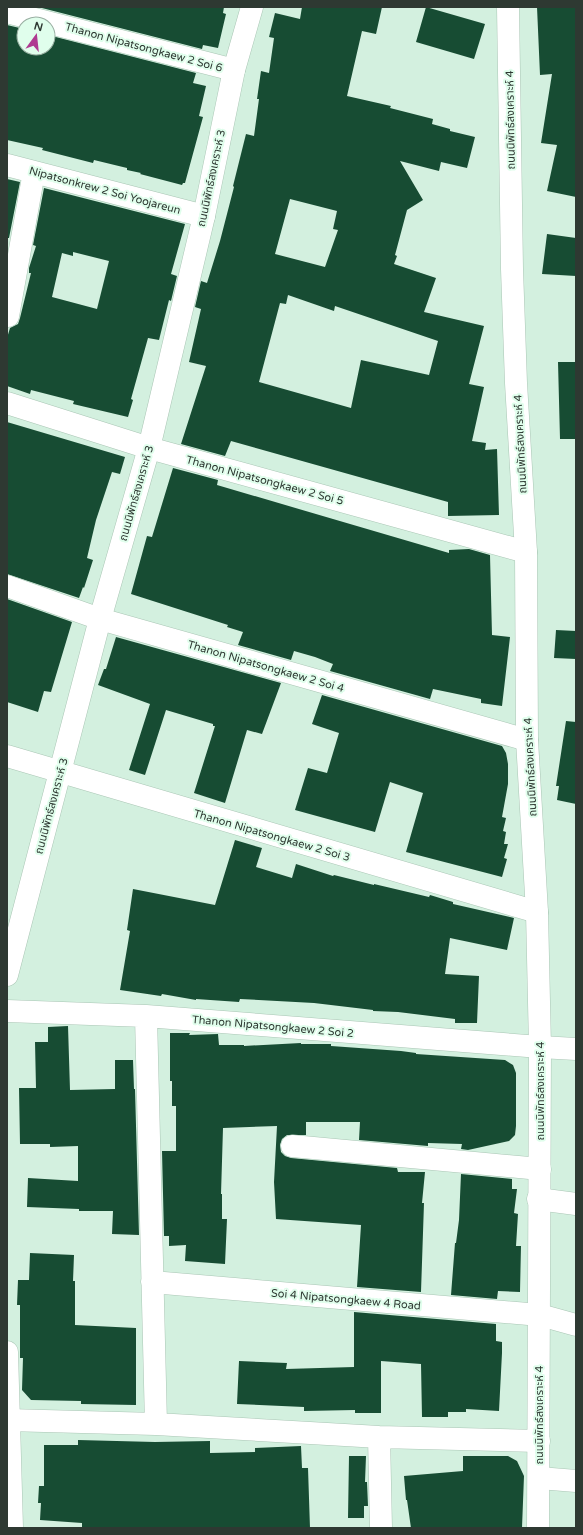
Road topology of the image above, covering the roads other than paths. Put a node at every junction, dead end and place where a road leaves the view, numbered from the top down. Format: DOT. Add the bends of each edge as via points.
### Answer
graph roads {
  1 [pos="252,7"];
  2 [pos="508,7"];
  3 [pos="7,12"];
  4 [pos="234,70"];
  5 [pos="7,165"];
  6 [pos="34,172"];
  7 [pos="204,216"];
  8 [pos="8,316"];
  9 [pos="7,403"];
  10 [pos="149,448"];
  11 [pos="526,552"];
  12 [pos="7,586"];
  13 [pos="100,618"];
  14 [pos="527,740"];
  15 [pos="7,756"];
  16 [pos="60,773"];
  17 [pos="538,912"];
  18 [pos="7,975"];
  19 [pos="7,1011"];
  20 [pos="146,1016"];
  21 [pos="540,1047"];
  22 [pos="576,1049"];
  23 [pos="292,1146"];
  24 [pos="540,1169"];
  25 [pos="538,1199"];
  26 [pos="576,1204"];
  27 [pos="152,1282"];
  28 [pos="540,1315"];
  29 [pos="576,1325"];
  30 [pos="7,1352"];
  31 [pos="8,1420"];
  32 [pos="156,1424"];
  33 [pos="378,1437"];
  34 [pos="539,1441"];
  35 [pos="539,1478"];
  36 [pos="576,1481"];
  37 [pos="12,1528"];
  38 [pos="381,1528"];
  39 [pos="538,1528"];
  1 -- 4 [label="street, ถนนนิพัทธ์สงเคราะห์ 3"];
  2 -- 11 [label="street, ถนนนิพัทธ์สงเคราะห์ 4" via="512,269"];
  3 -- 4 [label="street, Thanon Nipatsongkaew 2 Soi 6"];
  4 -- 7 [label="street, ถนนนิพัทธ์สงเคราะห์ 3"];
  5 -- 6 [label="street, Nipatsonkrew 2 Soi Yoojareun"];
  6 -- 7 [label="street, Nipatsonkrew 2 Soi Yoojareun"];
  6 -- 8 [label="street"];
  7 -- 10 [label="street, ถนนนิพัทธ์สงเคราะห์ 3"];
  9 -- 10 [label="street, Thanon Nipatsongkaew 2 Soi 5"];
  10 -- 11 [label="street, Thanon Nipatsongkaew 2 Soi 5"];
  10 -- 13 [label="street, ถนนนิพัทธ์สงเคราะห์ 3"];
  11 -- 14 [label="street, ถนนนิพัทธ์สงเคราะห์ 4"];
  12 -- 13 [label="street, Thanon Nipatsongkaew 2 Soi 4"];
  13 -- 14 [label="street, Thanon Nipatsongkaew 2 Soi 4"];
  13 -- 16 [label="street, ถนนนิพัทธ์สงเคราะห์ 3"];
  14 -- 17 [label="street, ถนนนิพัทธ์สงเคราะห์ 4"];
  15 -- 16 [label="street, Thanon Nipatsongkaew 2 Soi 3"];
  16 -- 17 [label="street, Thanon Nipatsongkaew 2 Soi 3"];
  16 -- 18 [label="street, ถนนนิพัทธ์สงเคราะห์ 3"];
  17 -- 21 [label="street, ถนนนิพัทธ์สงเคราะห์ 4"];
  19 -- 20 [label="street, Thanon Nipatsongkaew 2 Soi 2"];
  20 -- 21 [label="street, Thanon Nipatsongkaew 2 Soi 2"];
  20 -- 27 [label="street"];
  21 -- 22 [label="street, Thanon Nipatsongkaew 2 Soi 2"];
  21 -- 24 [label="street, ถนนนิพัทธ์สงเคราะห์ 4"];
  23 -- 24 [label="street"];
  24 -- 25 [label="street, ถนนนิพัทธ์สงเคราะห์ 4"];
  25 -- 26 [label="street"];
  25 -- 28 [label="street, ถนนนิพัทธ์สงเคราะห์ 4"];
  27 -- 28 [label="street, Soi 4 Nipatsongkaew 4 Road"];
  27 -- 32 [label="street"];
  28 -- 29 [label="street, Soi 4 Nipatsongkaew 4 Road"];
  28 -- 34 [label="street, ถนนนิพัทธ์สงเคราะห์ 4"];
  30 -- 31 [label="street"];
  31 -- 32 [label="street"];
  31 -- 37 [label="street"];
  32 -- 33 [label="street"];
  33 -- 34 [label="street"];
  33 -- 38 [label="street"];
  34 -- 35 [label="street, ถนนนิพัทธ์สงเคราะห์ 4"];
  35 -- 36 [label="street"];
  35 -- 39 [label="street, ถนนนิพัทธ์สงเคราะห์ 4"];
}
